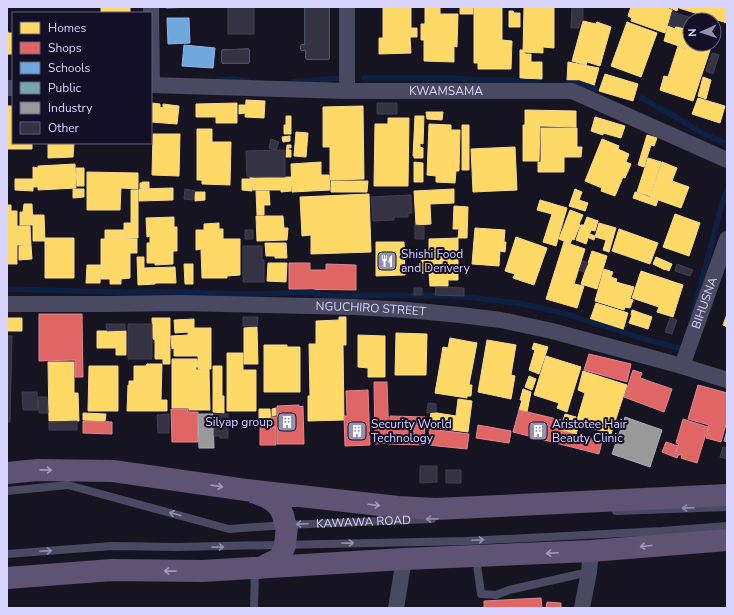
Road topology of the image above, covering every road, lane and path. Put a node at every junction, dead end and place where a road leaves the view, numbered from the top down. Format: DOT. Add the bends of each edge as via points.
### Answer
graph roads {
  1 [pos="347,7"];
  2 [pos="152,85"];
  3 [pos="347,91"];
  4 [pos="727,160"];
  5 [pos="727,239"];
  6 [pos="7,304"];
  7 [pos="682,366"];
  8 [pos="727,380"];
  9 [pos="7,473"];
  10 [pos="246,490"];
  11 [pos="7,491"];
  12 [pos="727,495"];
  13 [pos="727,507"];
  14 [pos="609,512"];
  15 [pos="443,518"];
  16 [pos="727,526"];
  17 [pos="285,535"];
  18 [pos="727,540"];
  19 [pos="7,554"];
  20 [pos="475,556"];
  21 [pos="404,559"];
  22 [pos="590,561"];
  23 [pos="257,568"];
  24 [pos="7,578"];
  25 [pos="254,608"];
  26 [pos="396,608"];
  27 [pos="582,608"];
  1 -- 3 [label="street"];
  2 -- 3 [label="street, KWAMSAMA"];
  3 -- 4 [label="street, KWAMSAMA" via="572,91"];
  5 -- 7 [label="street, BIHUSNA"];
  6 -- 7 [label="street, NGUCHIRO STREET" via="180,303 407,310 501,320"];
  7 -- 8 [label="street, NGUCHIRO STREET"];
  9 -- 10 [label="main road, KAWAWA ROAD, one-way" via="38,470 113,471"];
  10 -- 12 [label="main road, KAWAWA ROAD, one-way" via="436,509"];
  10 -- 17 [label="main road" via="274,501 282,513"];
  17 -- 11 [label="lane, KAWAWA ROAD, one-way" via="229,529 68,485"];
  13 -- 14 [label="lane, one-way"];
  15 -- 17 [label="lane, KAWAWA ROAD, one-way"];
  17 -- 16 [label="lane, KAWAWA ROAD, one-way" via="474,540"];
  19 -- 17 [label="lane, KAWAWA ROAD, one-way" via="112,546 177,548"];
  17 -- 23 [label="main road" via="280,558"];
  18 -- 22 [label="main road, one-way"];
  20 -- 21 [label="main road"];
  22 -- 20 [label="main road, one-way"];
  20 -- 22 [label="lane" via="481,594 496,594"];
  21 -- 23 [label="main road"];
  21 -- 26 [label="street"];
  22 -- 27 [label="street"];
  23 -- 24 [label="main road, one-way" via="202,571 112,570"];
  23 -- 25 [label="lane"];
}
